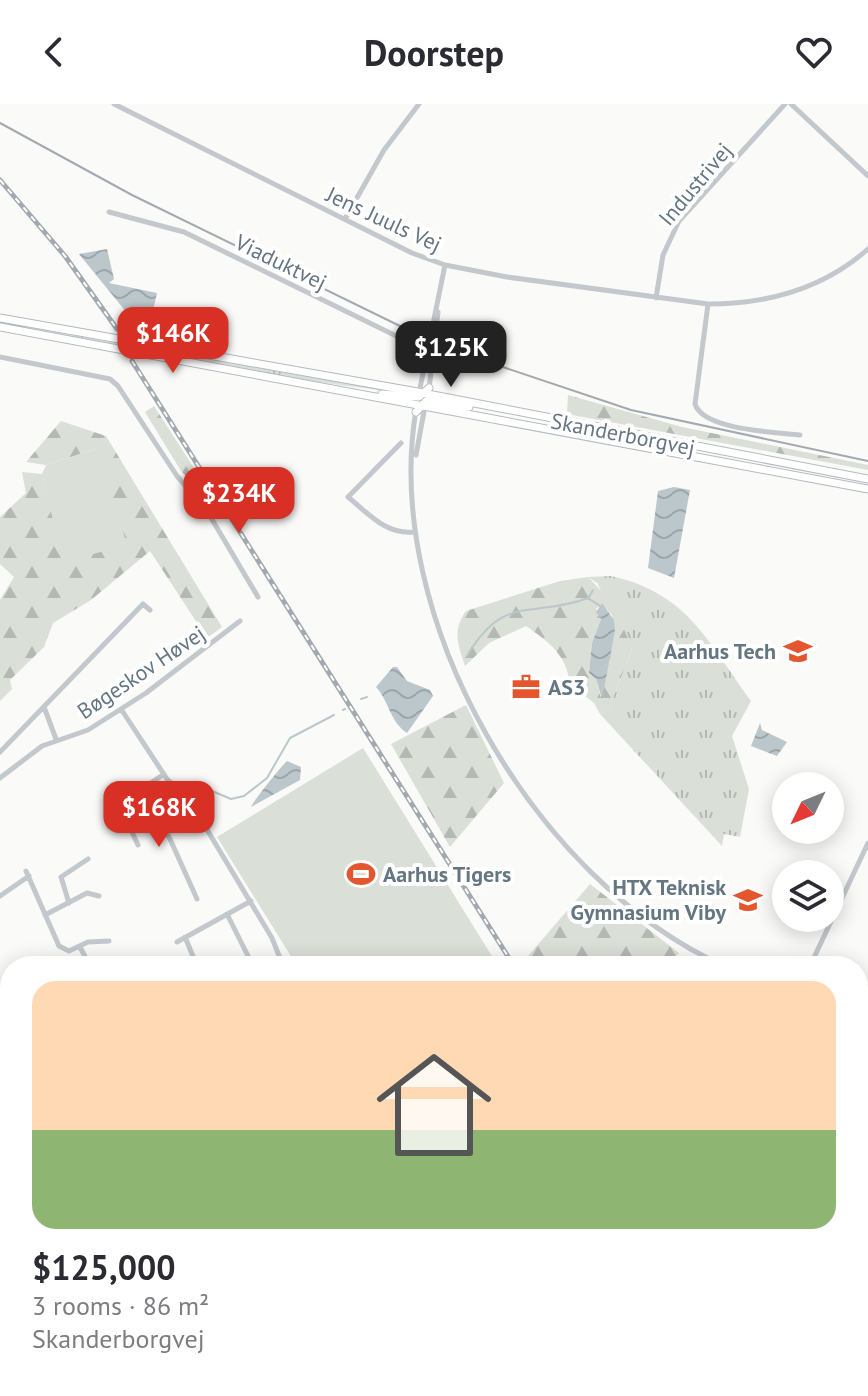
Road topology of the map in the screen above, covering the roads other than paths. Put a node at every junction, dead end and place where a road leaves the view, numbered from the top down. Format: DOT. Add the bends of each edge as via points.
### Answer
graph roads {
  1 [pos="114,104"];
  2 [pos="419,104"];
  3 [pos="788,104"];
  4 [pos="868,176"];
  5 [pos="109,212"];
  6 [pos="345,219"];
  7 [pos="868,249"];
  8 [pos="445,265"];
  9 [pos="656,298"];
  10 [pos="708,304"];
  11 [pos="0,318"];
  12 [pos="0,327"];
  13 [pos="430,352"];
  14 [pos="0,357"];
  15 [pos="422,400"];
  16 [pos="800,435"];
  17 [pos="401,443"];
  18 [pos="413,463"];
  19 [pos="868,479"];
  20 [pos="868,489"];
  21 [pos="414,532"];
  22 [pos="258,597"];
  23 [pos="150,610"];
  24 [pos="240,621"];
  25 [pos="44,707"];
  26 [pos="121,709"];
  27 [pos="56,740"];
  28 [pos="0,752"];
  29 [pos="164,774"];
  30 [pos="0,778"];
  31 [pos="141,789"];
  32 [pos="119,804"];
  33 [pos="111,810"];
  34 [pos="868,843"];
  35 [pos="138,845"];
  36 [pos="88,859"];
  37 [pos="1,894"];
  38 [pos="99,896"];
  39 [pos="197,899"];
  40 [pos="251,901"];
  41 [pos="69,903"];
  42 [pos="227,914"];
  43 [pos="45,915"];
  44 [pos="185,937"];
  45 [pos="109,941"];
  46 [pos="177,942"];
  47 [pos="80,947"];
  48 [pos="85,956"];
  49 [pos="193,956"];
  50 [pos="248,956"];
  51 [pos="279,956"];
  52 [pos="706,956"];
  53 [pos="815,956"];
  1 -- 6 [label="street, Jens Juuls Vej"];
  2 -- 6 [label="street" via="384,150"];
  3 -- 4 [label="street"];
  3 -- 9 [label="street, Industrivej" via="675,228 663,255"];
  5 -- 13 [label="street, Viaduktvej" via="184,232"];
  6 -- 8 [label="street, Jens Juuls Vej"];
  7 -- 10 [label="street, Jens Juuls Vej" via="809,286 746,304"];
  8 -- 9 [label="street, Jens Juuls Vej"];
  8 -- 13 [label="street"];
  9 -- 10 [label="street, Jens Juuls Vej"];
  10 -- 16 [label="street" via="695,404 699,413 749,430"];
  11 -- 15 [label="main road, Skanderborgvej"];
  12 -- 15 [label="main road, Skanderborgvej" via="352,393"];
  13 -- 15 [label="street"];
  13 -- 15 [label="street"];
  14 -- 22 [label="street" via="110,379 118,386 177,476 207,511"];
  15 -- 18 [label="street"];
  15 -- 18 [label="street"];
  15 -- 19 [label="main road, Skanderborgvej"];
  15 -- 20 [label="main road, Skanderborgvej"];
  17 -- 21 [label="street" via="348,497 383,526"];
  18 -- 21 [label="street"];
  21 -- 52 [label="street" via="452,659 523,794 614,894"];
  23 -- 25 [label="street, Bøgeskov Høvej" via="143,604"];
  24 -- 26 [label="street, Bøgeskov Høvej"];
  25 -- 27 [label="street, Bøgeskov Høvej"];
  25 -- 28 [label="street, Bøgeskov Høvej"];
  26 -- 27 [label="street, Bøgeskov Høvej" via="88,730"];
  26 -- 29 [label="street"];
  27 -- 30 [label="street, Bøgeskov Høvej"];
  29 -- 31 [label="street"];
  29 -- 40 [label="street" via="188,798"];
  31 -- 32 [label="street"];
  31 -- 39 [label="street"];
  32 -- 33 [label="street"];
  32 -- 35 [label="street"];
  34 -- 53 [label="street"];
  36 -- 41 [label="street" via="61,877"];
  37 -- 43 [label="street" via="28,874"];
  38 -- 41 [label="street" via="87,893"];
  40 -- 42 [label="street"];
  40 -- 51 [label="street"];
  41 -- 43 [label="street"];
  42 -- 44 [label="street"];
  42 -- 50 [label="street"];
  43 -- 47 [label="street" via="59,946 69,951"];
  44 -- 46 [label="street"];
  44 -- 49 [label="street"];
  45 -- 47 [label="street"];
  47 -- 48 [label="street"];
}
